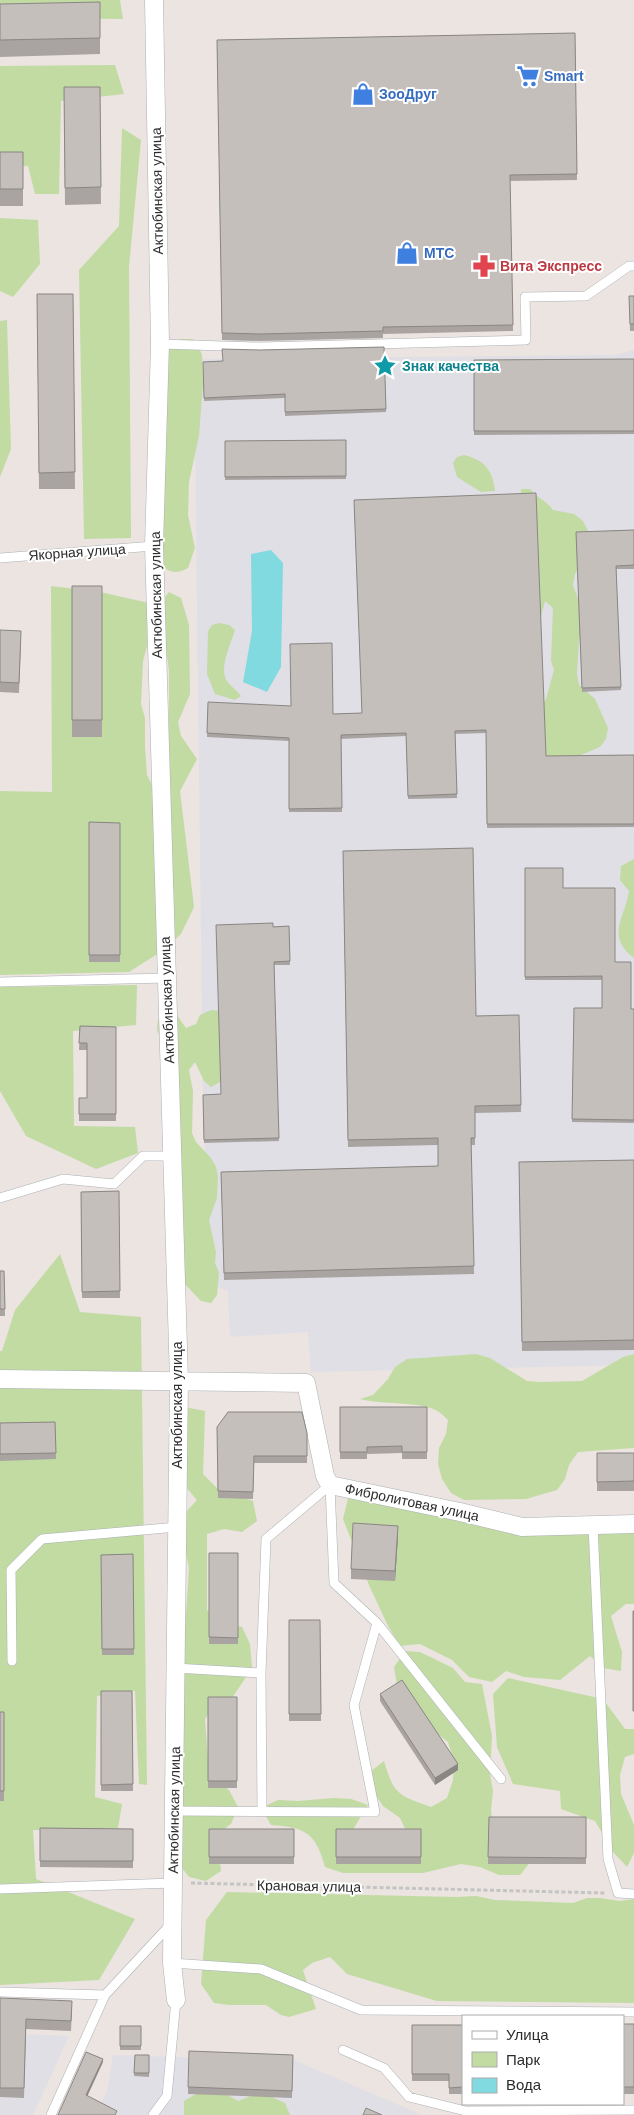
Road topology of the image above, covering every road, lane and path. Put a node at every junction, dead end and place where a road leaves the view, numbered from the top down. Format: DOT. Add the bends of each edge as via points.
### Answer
graph roads {
  1 [pos="154,0"];
  2 [pos="634,266"];
  3 [pos="160,344"];
  4 [pos="154,546"];
  5 [pos="0,558"];
  6 [pos="167,978"];
  7 [pos="0,982"];
  8 [pos="172,1156"];
  9 [pos="0,1198"];
  10 [pos="0,1380"];
  11 [pos="179,1382"];
  12 [pos="330,1485"];
  13 [pos="634,1524"];
  14 [pos="593,1525"];
  15 [pos="177,1527"];
  16 [pos="377,1623"];
  17 [pos="12,1661"];
  18 [pos="175,1668"];
  19 [pos="260,1672"];
  20 [pos="501,1779"];
  21 [pos="174,1811"];
  22 [pos="262,1811"];
  23 [pos="173,1883"];
  24 [pos="0,1889"];
  25 [pos="618,1893"];
  26 [pos="634,1894"];
  27 [pos="172,1922"];
  28 [pos="172,1963"];
  29 [pos="0,1992"];
  30 [pos="105,1996"];
  31 [pos="176,2000"];
  32 [pos="634,2012"];
  33 [pos="343,2050"];
  34 [pos="634,2110"];
  35 [pos="51,2115"];
  36 [pos="153,2115"];
  1 -- 3 [label="street, Актюбинская улица"];
  2 -- 3 [label="lane" via="628,266 586,296 525,297 526,340 260,347"];
  3 -- 4 [label="street, Актюбинская улица"];
  4 -- 5 [label="lane, Якорная улица"];
  4 -- 6 [label="street, Актюбинская улица"];
  6 -- 7 [label="lane"];
  6 -- 8 [label="street, Актюбинская улица"];
  8 -- 9 [label="lane" via="143,1156 114,1184 63,1179"];
  8 -- 11 [label="street, Актюбинская улица"];
  10 -- 11 [label="street, Фибролитовая улица"];
  11 -- 12 [label="street, Фибролитовая улица" via="306,1383 325,1476"];
  11 -- 15 [label="street, Актюбинская улица"];
  12 -- 14 [label="street, Фибролитовая улица" via="522,1527"];
  12 -- 16 [label="lane" via="334,1583"];
  12 -- 19 [label="lane" via="266,1539"];
  13 -- 14 [label="street, Фибролитовая улица"];
  14 -- 25 [label="lane" via="608,1859"];
  15 -- 17 [label="lane" via="42,1539 11,1570"];
  15 -- 18 [label="street, Актюбинская улица"];
  16 -- 20 [label="lane"];
  16 -- 22 [label="lane" via="354,1706 375,1812"];
  18 -- 19 [label="lane"];
  18 -- 21 [label="street, Актюбинская улица"];
  19 -- 22 [label="lane"];
  21 -- 22 [label="lane"];
  21 -- 23 [label="street, Актюбинская улица"];
  23 -- 24 [label="lane"];
  23 -- 25 [label="path, Крановая улица"];
  23 -- 27 [label="street, Актюбинская улица"];
  25 -- 26 [label="lane"];
  27 -- 28 [label="street, Актюбинская улица"];
  27 -- 30 [label="lane"];
  28 -- 31 [label="street, Актюбинская улица"];
  28 -- 32 [label="lane" via="261,1969 362,2010"];
  29 -- 30 [label="lane"];
  30 -- 35 [label="lane"];
  31 -- 36 [label="lane" via="167,2096"];
  33 -- 34 [label="lane" via="384,2068 409,2097 466,2111"];
}
